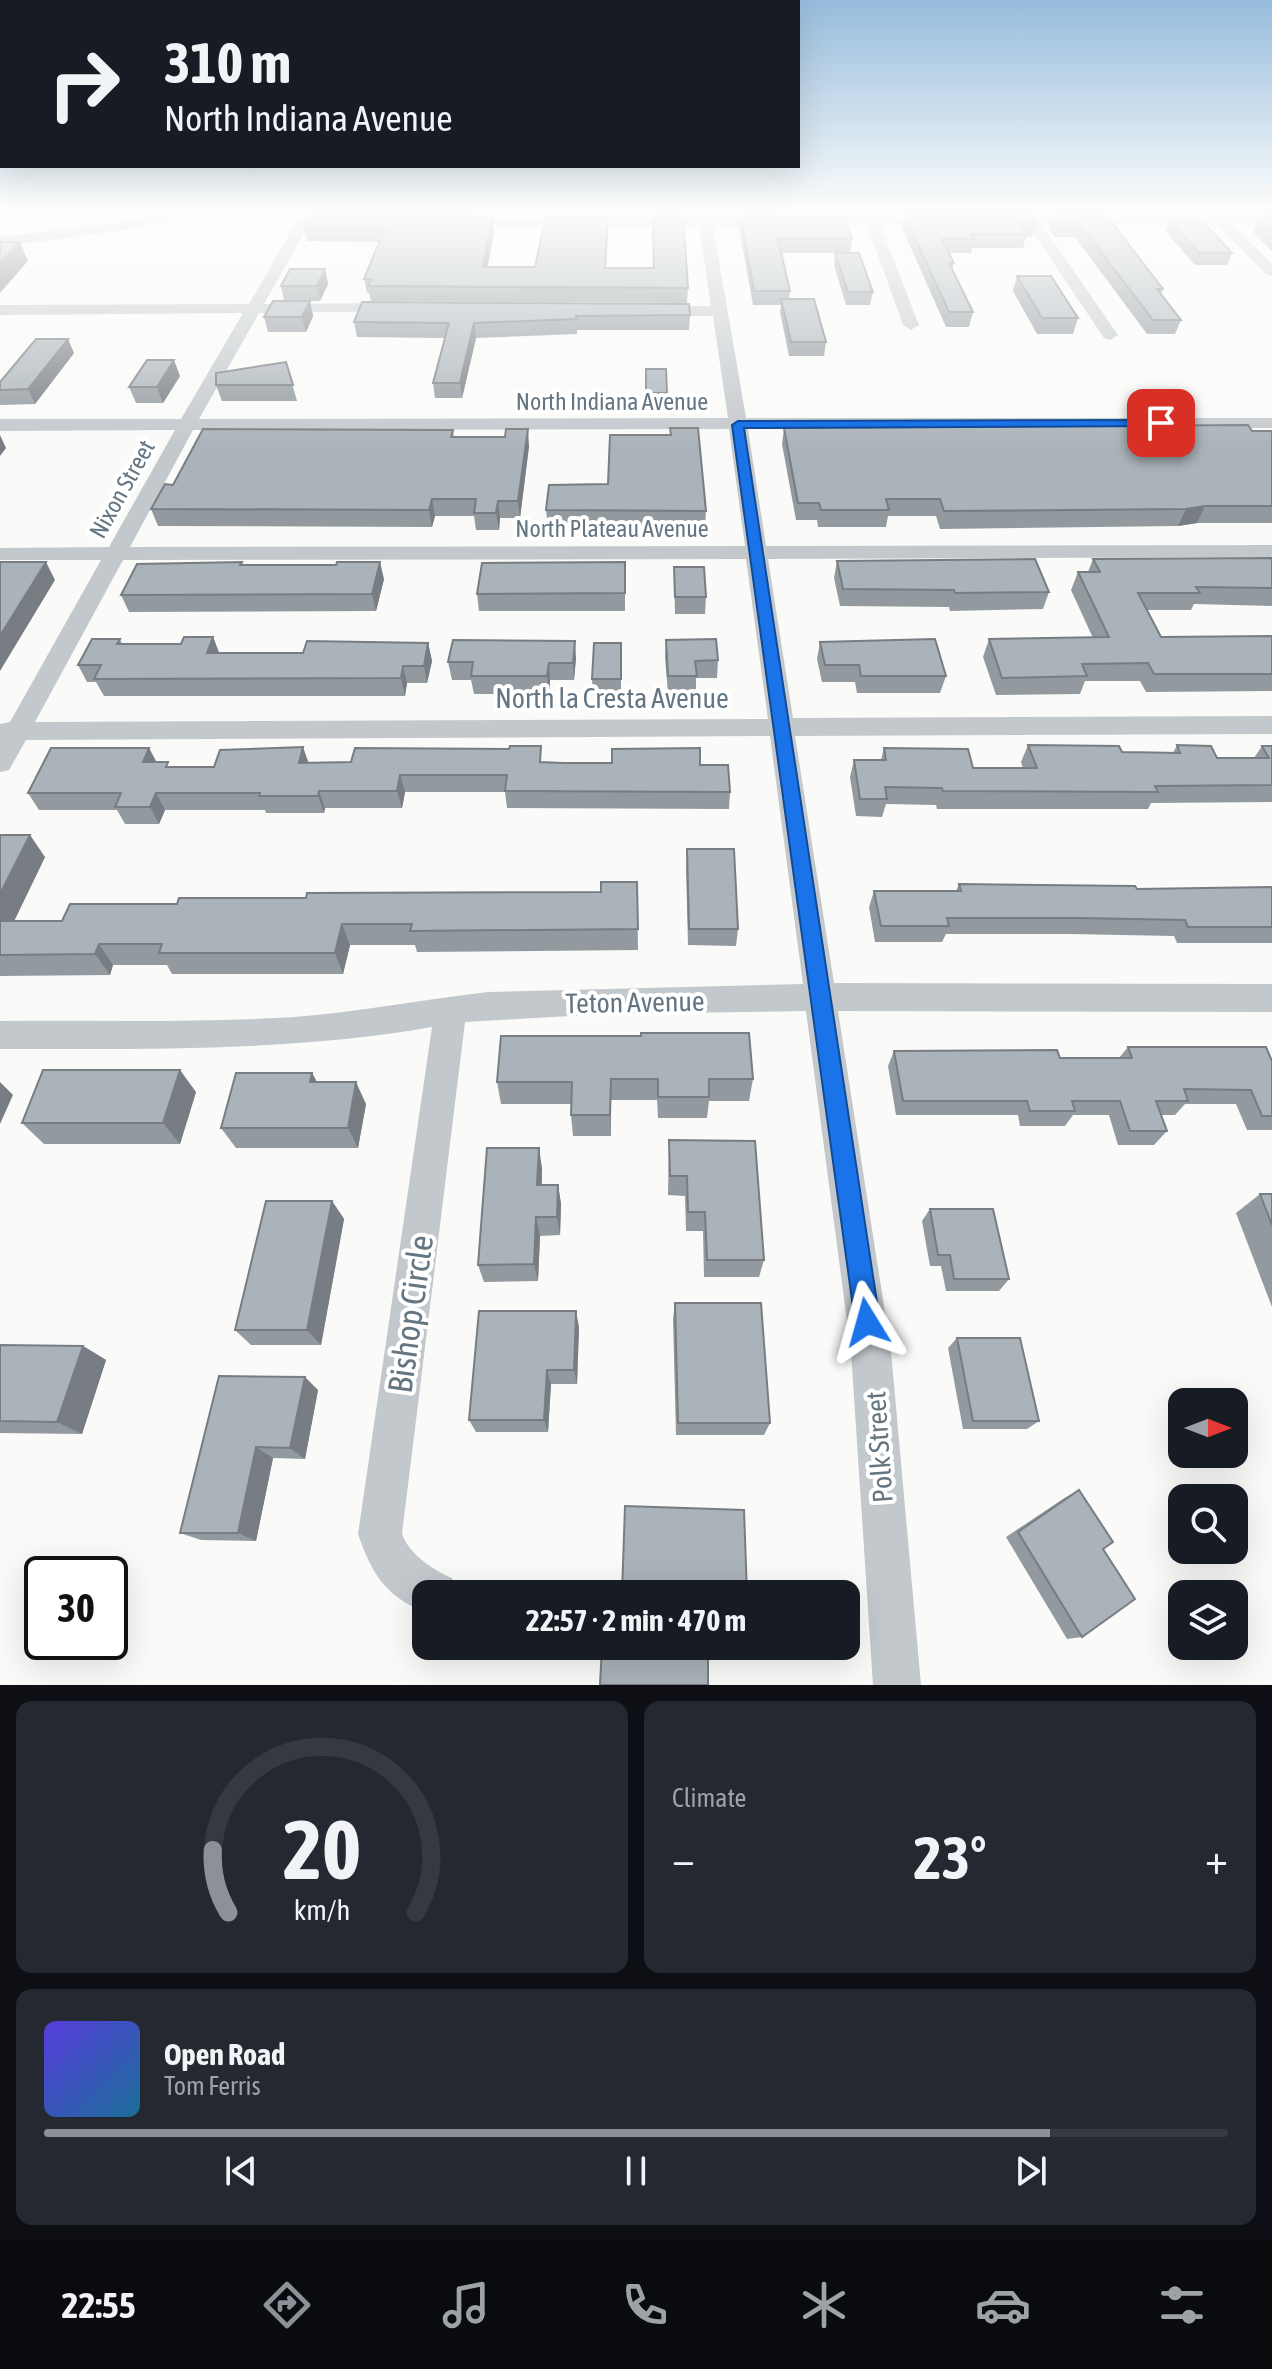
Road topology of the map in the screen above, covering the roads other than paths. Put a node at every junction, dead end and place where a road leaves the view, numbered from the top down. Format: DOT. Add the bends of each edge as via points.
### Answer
graph roads {
  1 [pos="264,291"];
  2 [pos="717,291"];
  3 [pos="898,291"];
  4 [pos="1080,291"];
  5 [pos="418,308"];
  6 [pos="253,309"];
  7 [pos="0,310"];
  8 [pos="629,310"];
  9 [pos="720,311"];
  10 [pos="911,325"];
  11 [pos="1110,335"];
  12 [pos="1272,423"];
  13 [pos="0,425"];
  14 [pos="187,425"];
  15 [pos="738,425"];
  16 [pos="1272,551"];
  17 [pos="0,554"];
  18 [pos="115,554"];
  19 [pos="755,554"];
  20 [pos="1272,725"];
  21 [pos="781,727"];
  22 [pos="9,731"];
  23 [pos="0,763"];
  24 [pos="1272,998"];
  25 [pos="821,999"];
  26 [pos="451,1008"];
  27 [pos="0,1035"];
  28 [pos="413,1580"];
  29 [pos="897,1685"];
  1 -- 6 [label="street, Nixon Street"];
  2 -- 9 [label="street, Polk Street"];
  3 -- 10 [label="street"];
  4 -- 11 [label="street"];
  5 -- 6 [label="street"];
  6 -- 7 [label="street"];
  6 -- 14 [label="street, Nixon Street"];
  8 -- 9 [label="street"];
  9 -- 15 [label="street, Polk Street"];
  12 -- 15 [label="street, North Indiana Avenue"];
  13 -- 14 [label="street, North Indiana Avenue"];
  14 -- 15 [label="street, North Indiana Avenue"];
  14 -- 18 [label="street, Nixon Street"];
  15 -- 19 [label="street, Polk Street"];
  16 -- 19 [label="street, North Plateau Avenue"];
  17 -- 18 [label="street, North Plateau Avenue"];
  18 -- 19 [label="street, North Plateau Avenue"];
  18 -- 22 [label="street, Nixon Street"];
  19 -- 21 [label="street, Polk Street"];
  20 -- 21 [label="street, North la Cresta Avenue"];
  21 -- 22 [label="street, North la Cresta Avenue"];
  21 -- 25 [label="street, Polk Street"];
  22 -- 23 [label="street, Nixon Street"];
  24 -- 25 [label="street, Teton Avenue"];
  25 -- 26 [label="street, Teton Avenue"];
  25 -- 29 [label="street, Polk Street" via="871,1351"];
  26 -- 27 [label="street, Teton Avenue" via="342,1027 263,1033"];
  26 -- 28 [label="street, Bishop Circle" via="380,1534 389,1559"];
}
